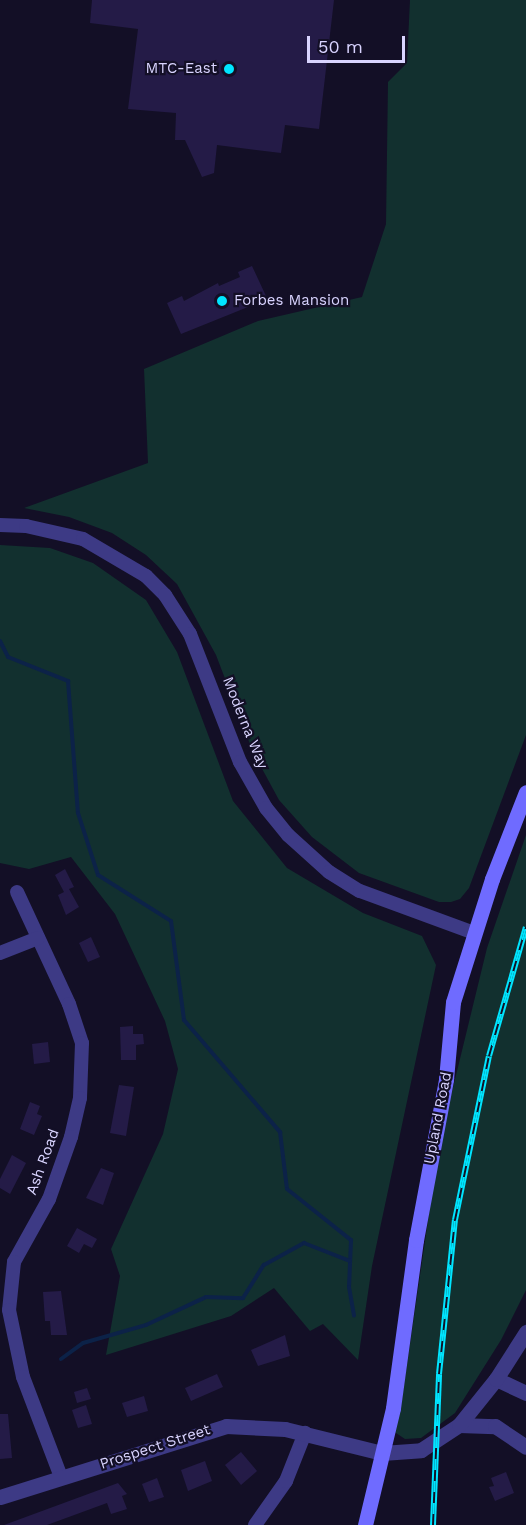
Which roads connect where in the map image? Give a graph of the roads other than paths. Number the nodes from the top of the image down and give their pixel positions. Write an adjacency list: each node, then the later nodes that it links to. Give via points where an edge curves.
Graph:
1 (0, 525): 4 (street, Moderna Way, via 26,526 83,539 146,576 180,617 204,665 240,762 266,808 288,835 329,872 360,891)
2 (526, 792): 4 (main road, Upland Road)
3 (17, 892): 5 (street, Ash Road)
4 (474, 933): 14 (main road, Upland Road, via 453,1002 446,1079)
5 (38, 938): 6 (street); 7 (street, Ash Road, via 78,1026 83,1066 80,1098 61,1171 14,1262)
6 (0, 953)
7 (5, 1320): 15 (street, Ash Road)
8 (526, 1332): 9 (street)
9 (496, 1379): 10 (street); 11 (street)
10 (526, 1393)
11 (459, 1425): 13 (street, via 495,1426); 14 (street, via 428,1448)
12 (305, 1433): 14 (street, Prospect Street); 15 (street, Prospect Street, via 256,1425 213,1428); 17 (street, via 286,1481)
13 (526, 1447)
14 (382, 1453): 18 (main road, Upland Road)
15 (61, 1477): 16 (street, Prospect Street)
16 (0, 1497)
17 (255, 1525)
18 (365, 1525)

